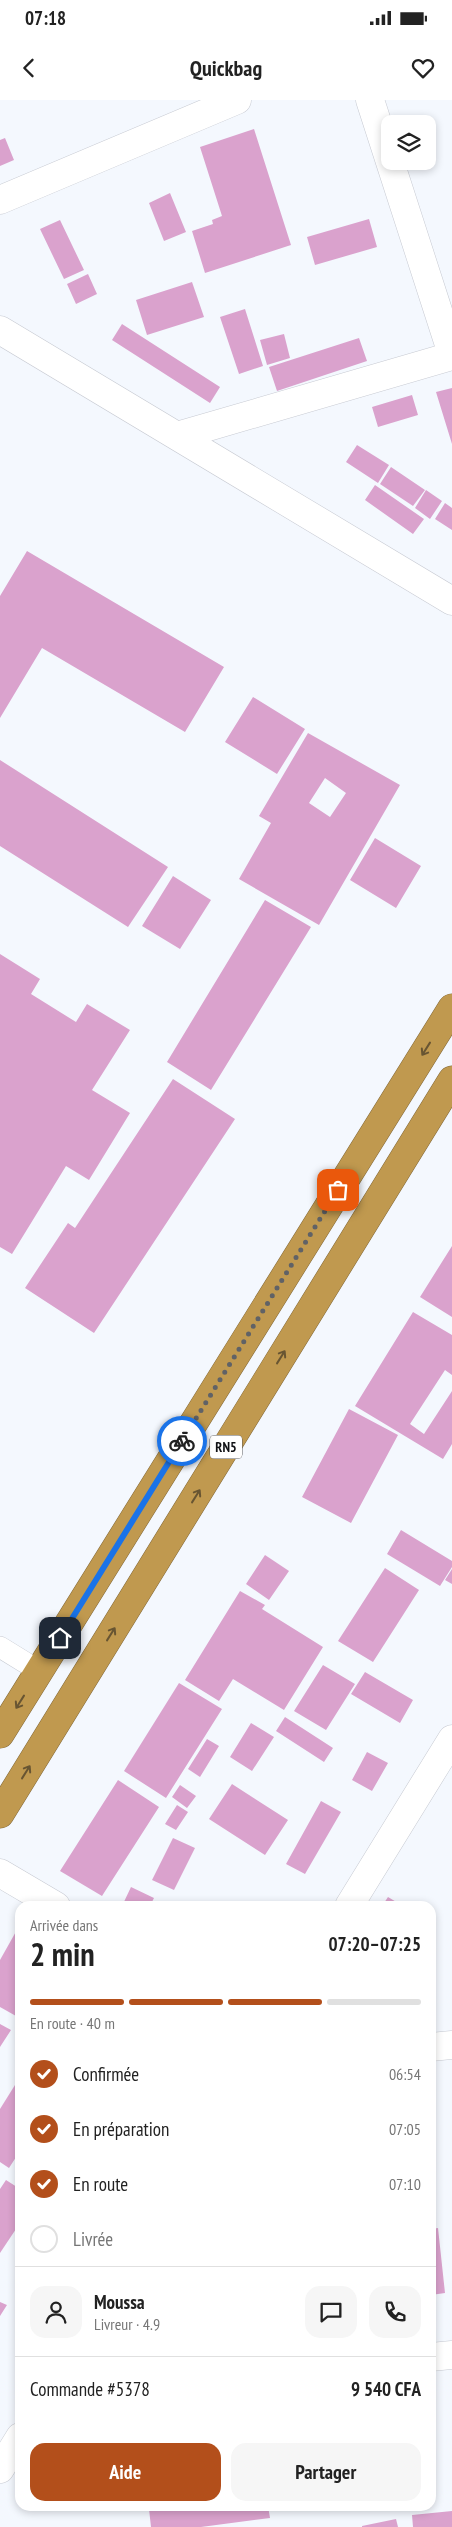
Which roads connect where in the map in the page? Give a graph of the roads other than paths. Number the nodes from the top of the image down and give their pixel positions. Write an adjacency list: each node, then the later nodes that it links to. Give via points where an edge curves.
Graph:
1 (238, 100): 3 (street)
2 (370, 100): 5 (street)
3 (0, 200)
4 (0, 330): 6 (street)
5 (452, 355): 6 (street)
6 (177, 436): 7 (street)
7 (452, 601)
8 (452, 1008): 11 (highway, RN5, one-way to 11)
9 (452, 1080): 14 (highway, RN5, one-way to 9)
10 (0, 1647): 11 (lane)
11 (39, 1671): 12 (highway, RN5, one-way to 12)
12 (0, 1734)
13 (451, 1743): 17 (street)
14 (0, 1814)
15 (0, 1873): 16 (street)
16 (48, 1901)
17 (352, 1901)
18 (452, 2045): 19 (street)
19 (436, 2047)
20 (452, 2354): 21 (street)
21 (436, 2356)
22 (15, 2445): 23 (street)
23 (0, 2468)

